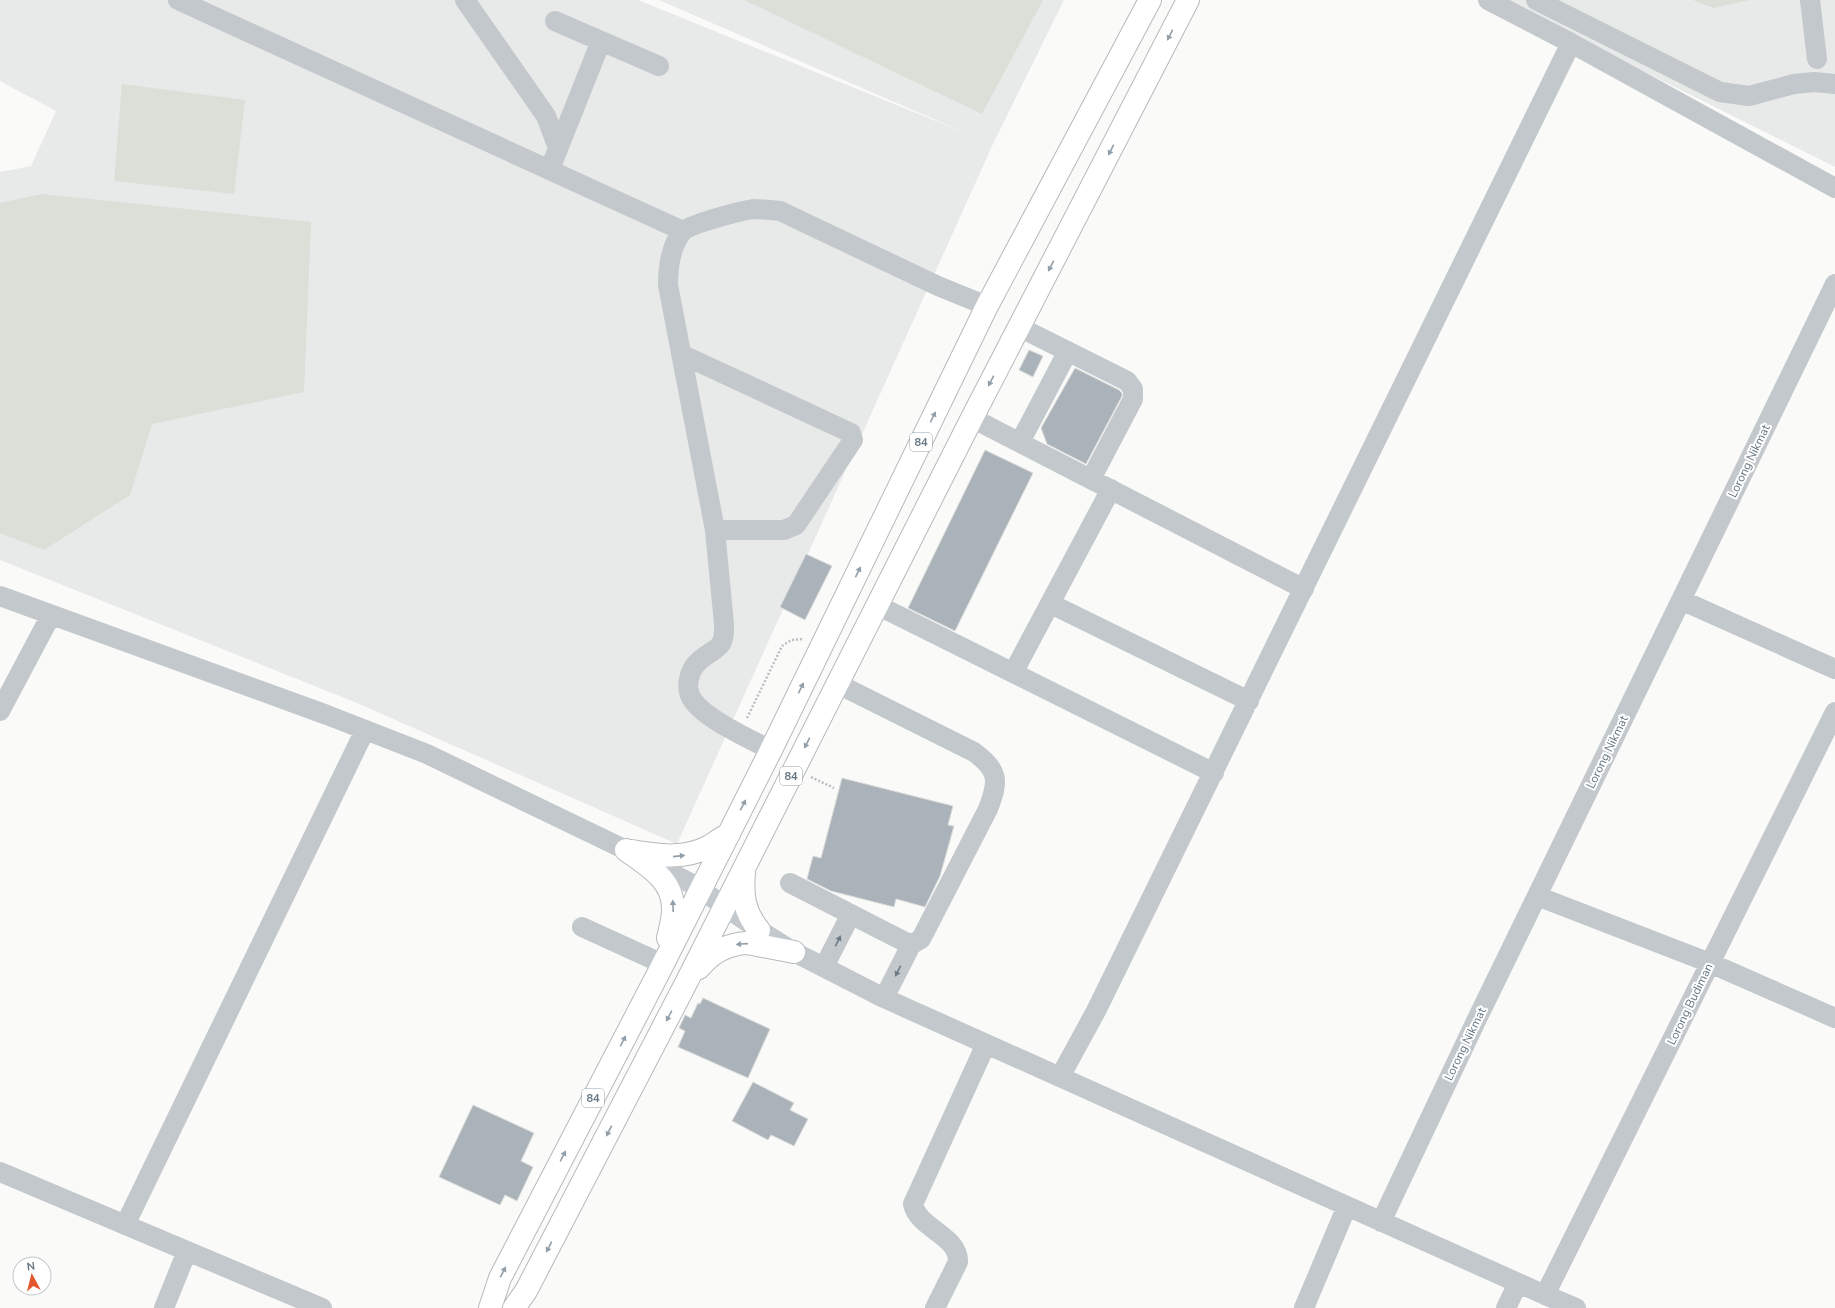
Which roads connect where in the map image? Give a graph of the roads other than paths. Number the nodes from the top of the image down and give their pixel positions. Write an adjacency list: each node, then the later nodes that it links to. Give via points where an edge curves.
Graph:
1 (178, 0): 15 (street)
2 (465, 0): 14 (street, via 546,116)
3 (1150, 0): 19 (main road, 84)
4 (1188, 0): 20 (main road, 84, one-way to 20)
5 (1488, 0): 10 (street)
6 (1536, 0): 13 (street, via 1720,92 1749,96 1794,84)
7 (1810, 0): 11 (street)
8 (555, 21): 9 (street)
9 (601, 42): 12 (street); 14 (street)
10 (1572, 43): 16 (street); 28 (street)
11 (1816, 59)
12 (659, 66)
13 (1835, 84)
14 (558, 148): 15 (street)
15 (550, 169): 17 (street)
16 (1835, 188)
17 (683, 231): 19 (street, via 706,221 751,210 780,211 938,286); 22 (street, via 675,245 668,271 668,285)
18 (1835, 284): 30 (street, Lorong Nikmat)
19 (987, 306): 41 (main road, 84, one-way to 19)
20 (1019, 327): 21 (street); 23 (main road, 84, one-way to 23)
21 (1068, 351): 24 (street); 25 (street, via 1127,382 1133,389 1133,399)
22 (681, 354): 27 (street); 27 (street, via 850,433 853,437 796,525 784,530)
23 (972, 418): 24 (street); 32 (main road, 84)
24 (1020, 442): 25 (street)
25 (1091, 479): 26 (street)
26 (1111, 489): 28 (street); 31 (street)
27 (715, 530): 41 (street, via 724,636 721,645 692,669 689,695 694,703 739,734)
28 (1304, 589): 37 (street)
29 (0, 596): 33 (street)
30 (1681, 600): 34 (street); 48 (street, Lorong Nikmat)
31 (1051, 604): 35 (street); 37 (street)
32 (877, 605): 35 (street); 36 (main road, 84)
33 (51, 615): 38 (street); 40 (street)
34 (1835, 669)
35 (1013, 673): 42 (street)
36 (838, 684): 45 (main road, 84, one-way to 45); 53 (street, via 974,752 987,761 994,776 995,791 988,809 921,939)
37 (1249, 701): 42 (street)
38 (0, 711)
39 (1835, 712): 56 (street, Lorong Budiman)
40 (365, 730): 44 (street, via 427,754); 66 (street)
41 (771, 750): 43 (main road, 84, one-way to 41)
42 (1214, 773): 62 (street, via 1096,1011)
43 (729, 834): 44 (main road, one-way to 43, via 666,856 688,855 709,847); 47 (main road, 84)
44 (626, 850): 47 (street); 55 (main road, one-way to 44, via 673,911 672,897 662,878)
45 (745, 868): 49 (main road, 84); 52 (main road, via 744,903 750,919)
46 (790, 883): 50 (street)
47 (700, 890): 49 (street); 55 (main road, 84)
48 (1536, 896): 56 (street); 65 (street, Lorong Nikmat)
49 (725, 906): 52 (street); 58 (main road, 84)
50 (851, 914): 53 (street); 57 (street, one-way to 50)
51 (582, 927): 55 (street)
52 (759, 930): 54 (street)
53 (911, 945): 59 (street, one-way to 59)
54 (794, 952): 57 (street); 58 (main road, one-way to 58, via 747,943 725,947 706,959)
55 (664, 961): 72 (main road, 84, one-way to 55, via 500,1278)
56 (1710, 963): 60 (street); 69 (street, Lorong Budiman)
57 (824, 967): 59 (street)
58 (685, 985): 73 (main road, 84, one-way to 73, via 526,1291)
59 (884, 998): 61 (street)
60 (1835, 1018)
61 (986, 1044): 62 (street); 74 (street, via 913,1204 918,1216 953,1247 958,1255 958,1262)
62 (1060, 1077): 64 (street)
63 (0, 1172): 66 (street)
64 (1347, 1206): 65 (street); 75 (street)
65 (1381, 1222): 68 (street)
66 (125, 1225): 67 (street)
67 (187, 1251): 70 (street); 71 (street)
68 (1518, 1283): 69 (street); 76 (street)
69 (1545, 1295): 77 (street)
70 (164, 1308)
71 (322, 1308)
72 (490, 1308)
73 (514, 1308)
74 (935, 1308)
75 (1304, 1308)
76 (1506, 1308)
77 (1576, 1308)

